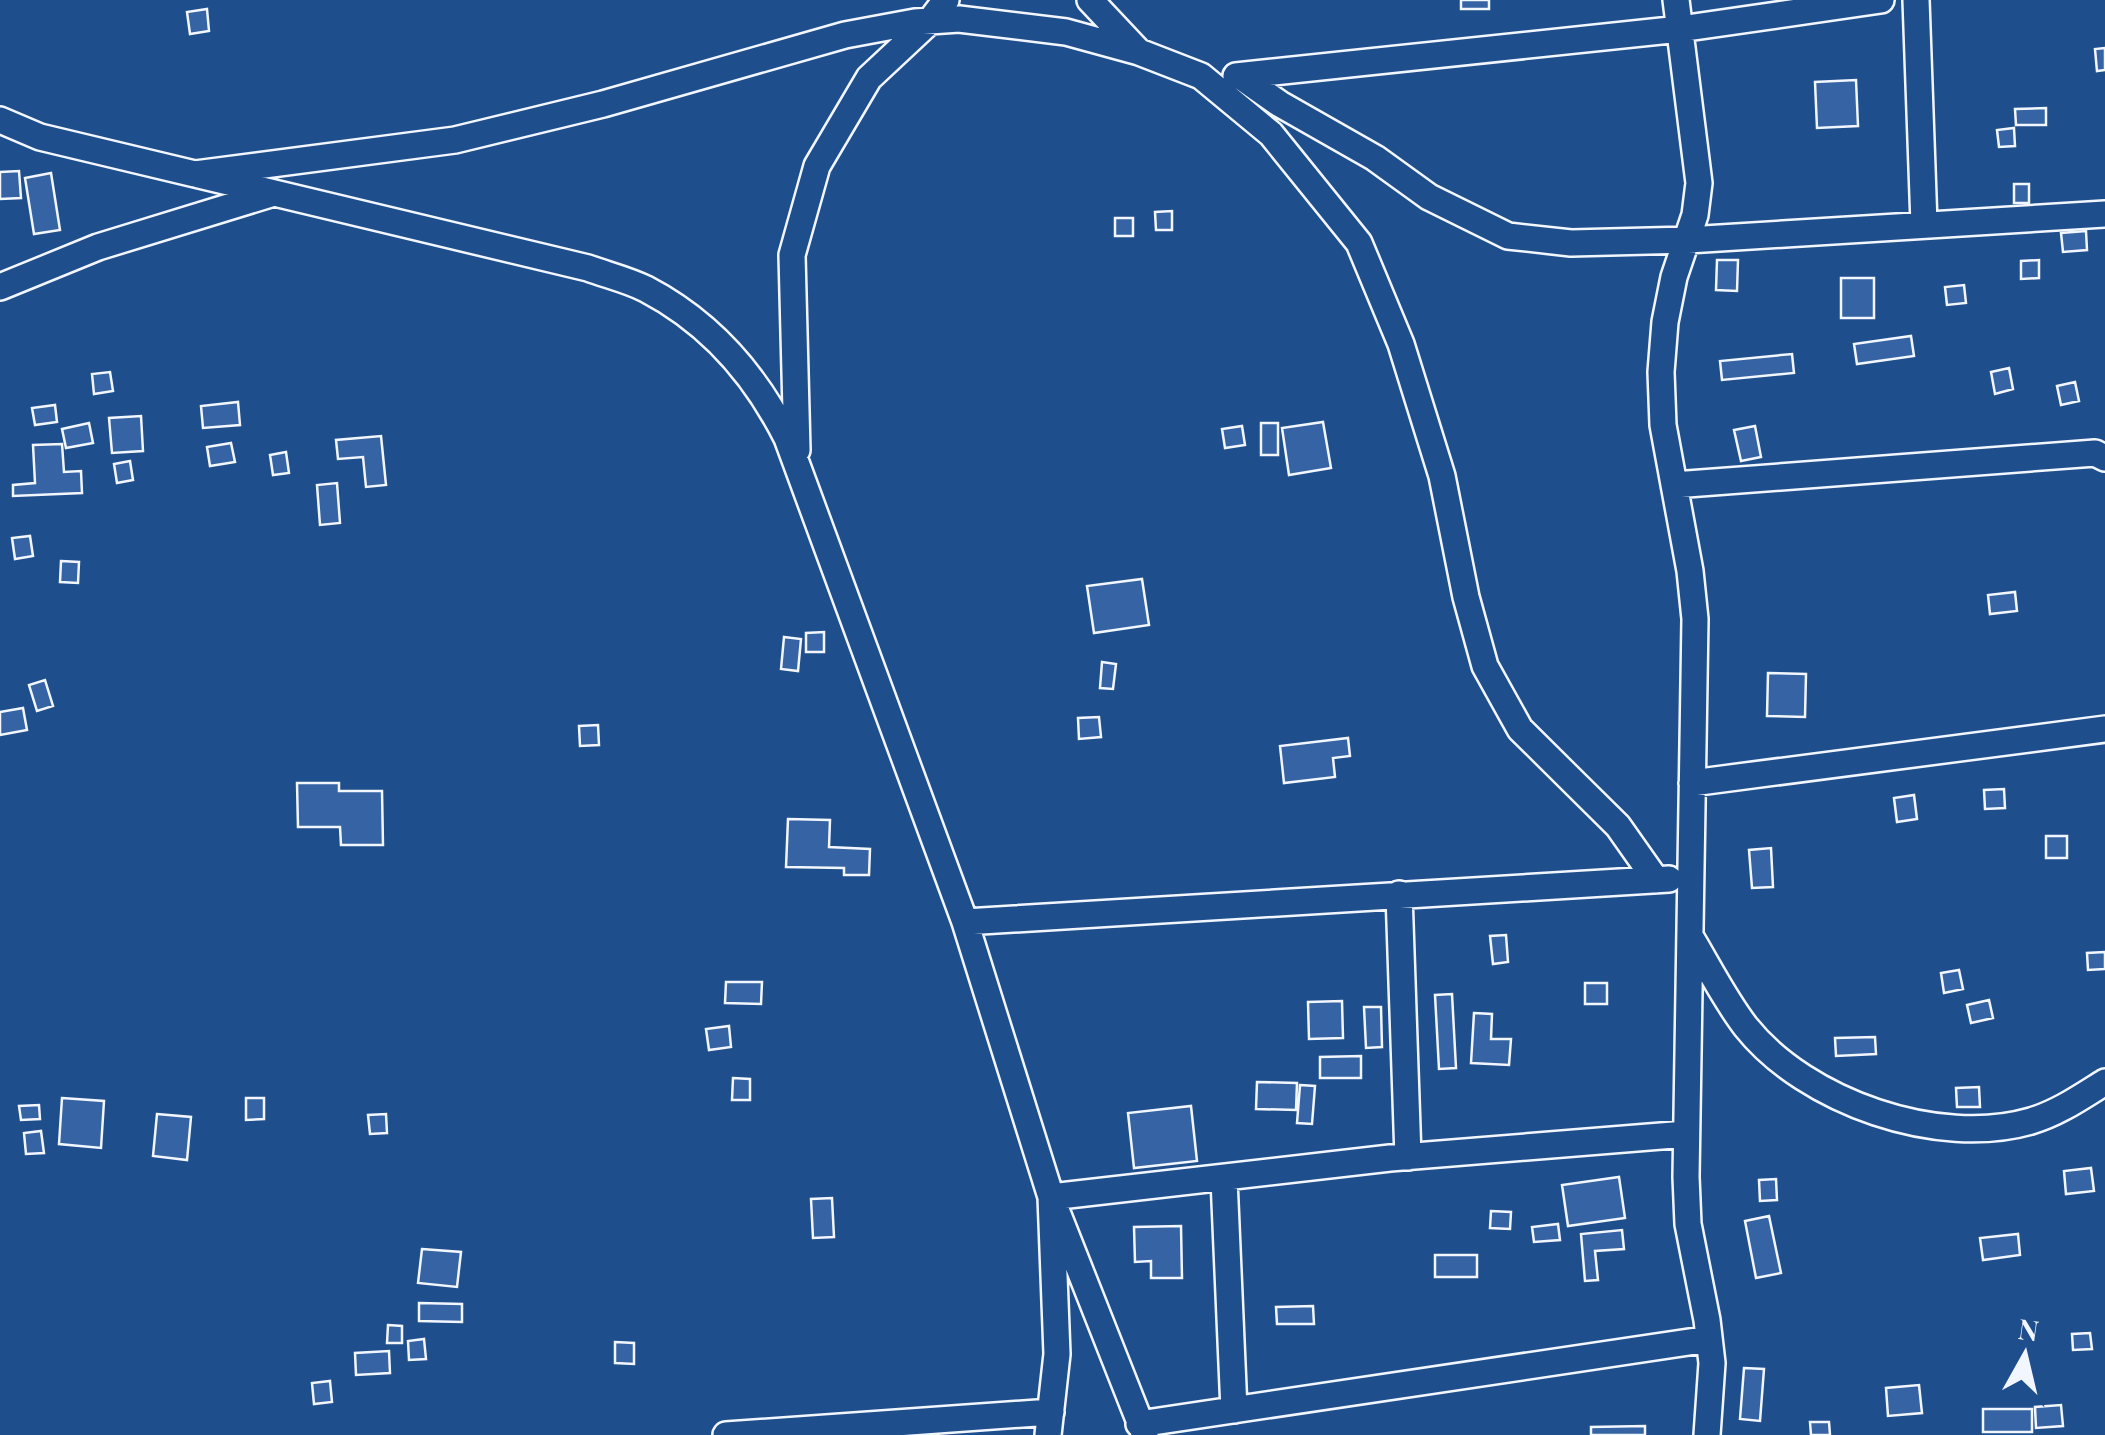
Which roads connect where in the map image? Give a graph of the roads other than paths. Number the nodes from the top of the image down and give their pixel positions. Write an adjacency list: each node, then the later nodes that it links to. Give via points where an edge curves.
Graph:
1 (946, 0): 6 (street)
2 (1090, 0): 8 (street)
3 (1676, 0): 7 (street)
4 (1882, 0): 7 (street)
5 (1916, 0): 15 (street)
6 (930, 21): 8 (street, via 999,22); 12 (street, via 845,35 455,140); 19 (street, via 869,78 817,166 792,255)
7 (1680, 29): 10 (street); 16 (street, via 1699,183)
8 (1139, 52): 9 (street)
9 (1201, 76): 10 (street); 24 (street, via 1272,134 1359,244 1401,344 1442,476 1485,666 1520,729 1618,826)
10 (1240, 76): 16 (street, via 1430,198 1508,236 1571,243)
11 (0, 120): 12 (street, via 40,137)
12 (195, 174): 13 (street)
13 (274, 193): 17 (street, via 98,247); 19 (street, via 588,268 644,288 733,353 766,396)
14 (2105, 214): 15 (street)
15 (1924, 224): 16 (street)
16 (1688, 240): 20 (street, via 1674,277 1661,372)
17 (0, 287)
18 (2105, 458): 20 (street, via 2094,453)
19 (798, 467): 26 (street)
20 (1674, 486): 22 (street, via 1695,619)
21 (2105, 728): 22 (street)
22 (1692, 783): 23 (street)
23 (1690, 878): 24 (street); 27 (street)
24 (1656, 880): 25 (street)
25 (1399, 894): 26 (street); 30 (street)
26 (966, 922): 32 (street)
27 (1690, 936): 28 (street, via 1746,1026 1776,1058 1827,1094 1881,1114 2003,1127 2058,1111); 29 (street)
28 (2105, 1082)
29 (1686, 1134): 30 (street); 33 (street, via 1688,1224)
30 (1408, 1157): 31 (street)
31 (1224, 1179): 32 (street); 34 (street)
32 (1052, 1197): 35 (street, via 1057,1354); 36 (street)
33 (1709, 1339): 34 (street); 38 (street)
34 (1234, 1410): 36 (street)
35 (1050, 1423): 37 (street)
36 (1142, 1430)
37 (726, 1435)
38 (1707, 1435)

